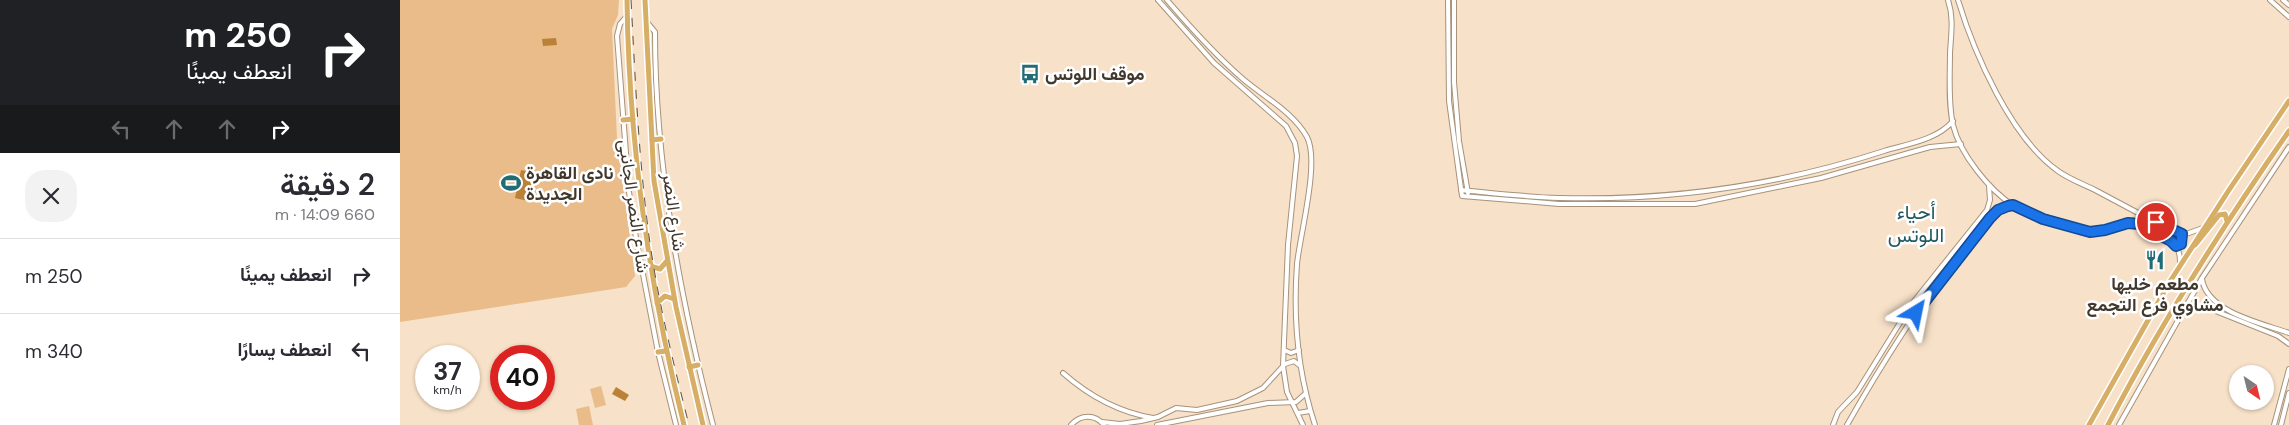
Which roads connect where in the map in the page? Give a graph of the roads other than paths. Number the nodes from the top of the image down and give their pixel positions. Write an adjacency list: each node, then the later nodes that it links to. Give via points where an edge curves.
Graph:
1 (627, 0): 12 (main road, شارع النصر)
2 (645, 0): 14 (main road, شارع النصر)
3 (1158, 0): 17 (street, via 1208,57)
4 (1167, 0): 16 (street, via 1216,54)
5 (1448, 0): 27 (street, via 1449,101)
6 (1454, 0): 28 (street, via 1454,82 1459,141)
7 (1948, 0): 20 (street, via 1952,23 1950,82)
8 (1958, 0): 35 (street, via 1972,43 2014,124 2034,150 2059,172)
9 (2270, 0): 13 (street)
10 (2283, 0): 11 (street)
11 (2289, 5)
12 (627, 16): 18 (main road, شارع النصر); 19 (street, شارع النصر الجانبى, via 620,24 617,36)
13 (2289, 18)
14 (646, 21): 22 (street, شارع النصر الجانبى, via 655,32); 23 (main road, شارع النصر)
15 (2289, 101): 34 (main road)
16 (1272, 103): 17 (street); 50 (street, via 1296,122 1308,139 1311,151 1297,264)
17 (1267, 110): 49 (street, via 1289,129 1297,151 1288,245)
18 (632, 119): 19 (main road); 40 (main road, شارع النصر)
19 (623, 120): 52 (street, شارع النصر الجانبى, via 636,238)
20 (1953, 122): 24 (street); 30 (street, via 1936,135 1872,155 1754,183 1632,198)
21 (2289, 131): 33 (main road)
22 (661, 139): 23 (main road); 53 (street, شارع النصر الجانبى, via 676,255)
23 (652, 140): 38 (main road, شارع النصر, via 654,181)
24 (1961, 144): 26 (street); 31 (street, via 1930,147 1821,178 1695,204)
25 (2289, 147): 41 (street)
26 (1988, 184): 32 (street); 61 (street, via 1991,194 1987,210 1911,305)
27 (1460, 190): 28 (street); 29 (street, via 1462,196)
28 (1468, 190): 29 (street); 30 (street)
29 (1469, 197): 31 (street)
30 (1560, 198): 31 (street)
31 (1559, 204)
32 (2013, 205): 36 (street, via 2037,217 2083,231 2139,224); 63 (street, via 1993,214 1958,256)
33 (2227, 221): 37 (main road, via 2226,215 2219,215); 79 (main road)
34 (2205, 226): 35 (street); 37 (main road)
35 (2182, 234): 36 (street, via 2182,241)
36 (2176, 246): 39 (street)
37 (2193, 246): 39 (main road)
38 (667, 262): 40 (main road, via 660,269); 42 (main road, شارع النصر)
39 (2180, 265): 78 (main road)
40 (650, 266): 43 (main road, شارع النصر)
41 (2202, 278): 44 (street, via 2208,295); 45 (street)
42 (674, 300): 43 (main road, via 664,296); 55 (main road, شارع النصر)
43 (657, 304): 51 (main road, شارع النصر)
44 (2217, 304): 46 (street); 47 (street)
45 (2183, 310): 46 (street, via 2202,307); 80 (street)
46 (2214, 310): 48 (street, via 2278,336)
47 (2289, 333)
48 (2289, 344)
49 (1284, 350): 50 (street, via 1292,353); 54 (street)
50 (1299, 350): 56 (street)
51 (666, 351): 52 (main road); 69 (main road, شارع النصر)
52 (658, 352): 68 (street, شارع النصر الجانبى)
53 (698, 364): 55 (main road); 71 (street, شارع النصر الجانبى)
54 (1283, 366): 56 (street, via 1294,361); 62 (street); 66 (street, via 1262,388 1246,398 1197,410 1176,408)
55 (688, 367): 70 (main road, شارع النصر)
56 (1300, 367): 59 (street)
57 (2289, 369): 81 (street)
58 (1063, 373): 66 (street, via 1110,405)
59 (1306, 392): 62 (street); 64 (street)
60 (2289, 393): 82 (street)
61 (1851, 398): 63 (street); 76 (street, via 1841,408)
62 (1292, 402): 65 (street); 73 (street, via 1268,403)
63 (1856, 408): 77 (street)
64 (1310, 410): 65 (street); 75 (street)
65 (1298, 414): 74 (street)
66 (1155, 418): 67 (street, via 1120,424)
67 (1103, 423): 72 (street, via 1095,417 1086,416)
68 (676, 425)
69 (684, 425)
70 (703, 425)
71 (713, 425)
72 (1071, 425)
73 (1157, 425)
74 (1303, 425)
75 (1315, 425)
76 (1833, 425)
77 (1847, 425)
78 (2089, 425)
79 (2108, 425)
80 (2119, 425)
81 (2274, 425)
82 (2281, 425)

